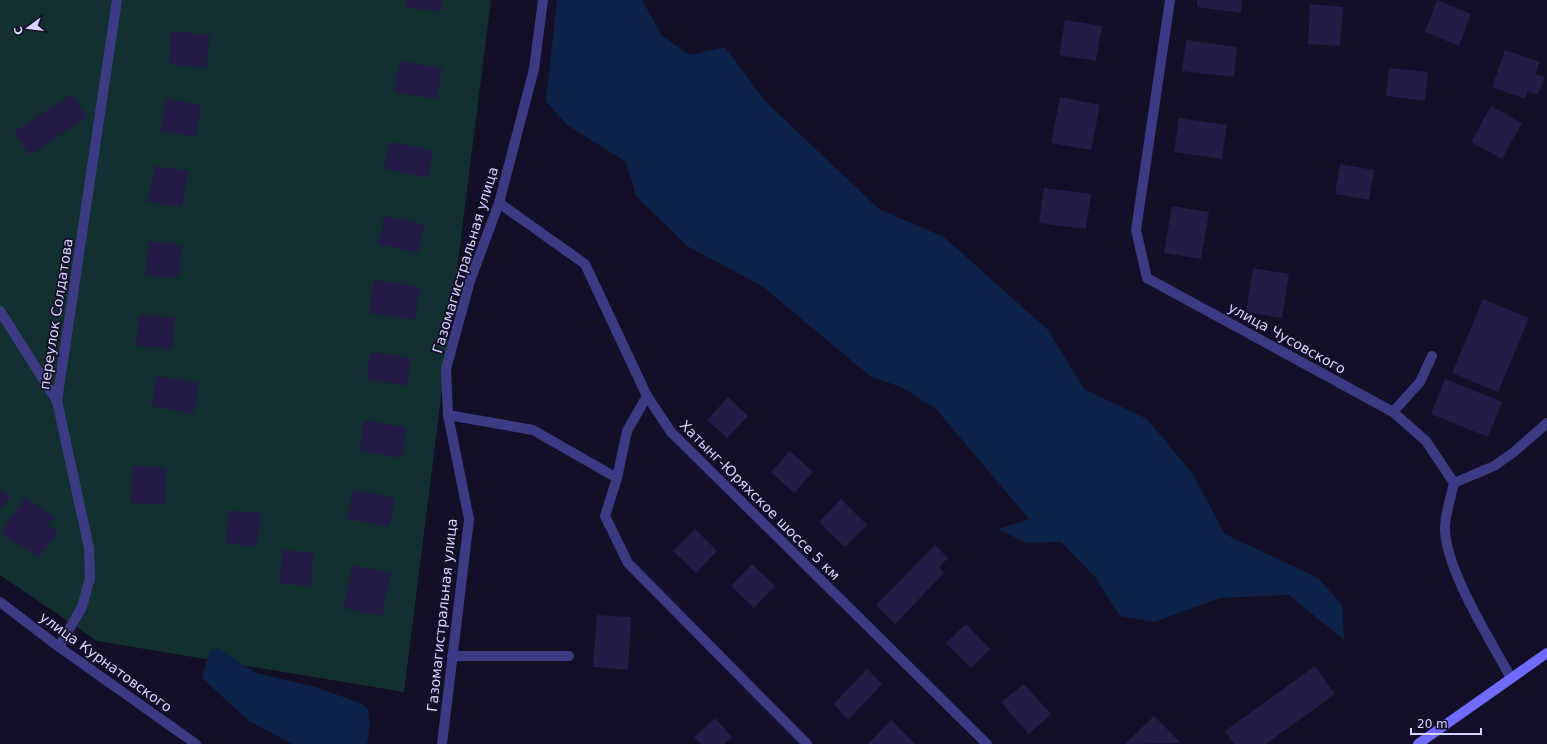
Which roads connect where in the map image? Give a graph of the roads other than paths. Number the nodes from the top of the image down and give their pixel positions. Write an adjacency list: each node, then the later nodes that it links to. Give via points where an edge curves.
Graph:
1 (117, 0): 8 (street, переулок Солдатова)
2 (543, 0): 4 (street, Газомагистральная улица, via 534,69)
3 (1170, 0): 9 (street, улица Чусовского, via 1136,230 1147,278)
4 (499, 203): 7 (street, Хатынг-Юряхское шоссе 5 км, via 585,264); 10 (street, Газомагистральная улица, via 470,281 446,369)
5 (0, 311): 8 (street)
6 (1432, 356): 9 (street, via 1420,382)
7 (647, 396): 12 (street, via 627,431); 23 (street, Хатынг-Юряхское шоссе 5 км, via 671,432)
8 (57, 401): 15 (street, переулок Солдатова, via 89,548 90,578 82,607)
9 (1393, 412): 13 (street, улица Чусовского, via 1426,441)
10 (448, 415): 12 (street, via 533,430); 17 (street, Газомагистральная улица, via 469,519)
11 (1547, 423): 13 (street, via 1494,466)
12 (617, 478): 22 (street, via 605,516 628,563)
13 (1454, 483): 19 (street, via 1445,527 1448,551 1464,589)
14 (0, 602): 15 (street, улица Курнатовского)
15 (59, 647): 20 (street, улица Курнатовского)
16 (1547, 653): 19 (main road)
17 (452, 656): 18 (street); 21 (street, Газомагистральная улица)
18 (569, 656)
19 (1511, 678): 24 (main road)
20 (196, 744)
21 (442, 744)
22 (807, 744)
23 (987, 744)
24 (1418, 744)

